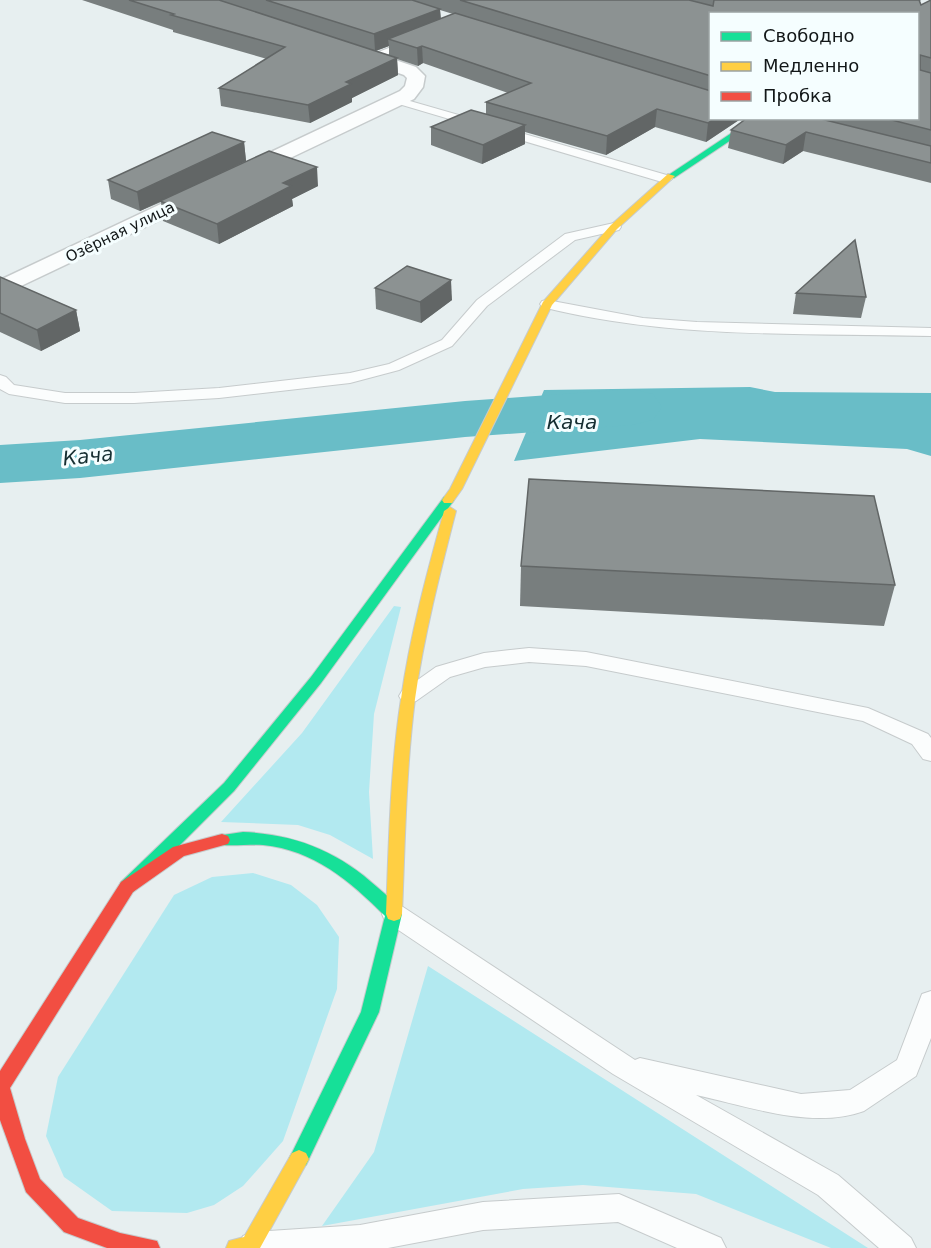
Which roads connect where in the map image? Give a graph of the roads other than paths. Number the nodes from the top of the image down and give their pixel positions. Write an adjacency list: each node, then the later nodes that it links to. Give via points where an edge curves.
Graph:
1 (426, 37): 3 (lane)
2 (338, 46): 3 (street)
3 (371, 57): 4 (street, Озёрная улица, via 416,76 417,82 407,95)
4 (396, 100): 6 (lane); 8 (street, Озёрная улица)
5 (757, 120): 6 (street)
6 (666, 179): 7 (street)
7 (614, 226): 9 (street); 11 (lane, via 570,237 482,303 447,343 394,367 350,378 134,398 64,398 9,388)
8 (0, 289)
9 (547, 304): 10 (lane, via 675,325); 12 (street)
10 (931, 332)
11 (0, 380)
12 (456, 489): 13 (street); 15 (street, via 316,680 236,778)
13 (409, 696): 14 (lane, via 443,672 484,660 529,655 586,660 868,715 920,739); 16 (street, via 401,760)
14 (931, 753)
15 (128, 887): 16 (street, via 179,851 234,837 285,841 329,857 359,879); 19 (street)
16 (394, 914): 18 (lane); 21 (street, via 370,1012 303,1152)
17 (931, 1002): 18 (lane, via 907,1068 854,1102 801,1106)
18 (622, 1066): 24 (lane, via 828,1185)
19 (0, 1087): 22 (street, via 33,1185 71,1225 120,1243)
20 (356, 1244): 21 (lane); 23 (lane, via 483,1216 619,1208)
21 (245, 1247)
22 (150, 1248)
23 (711, 1248)
24 (901, 1248)

